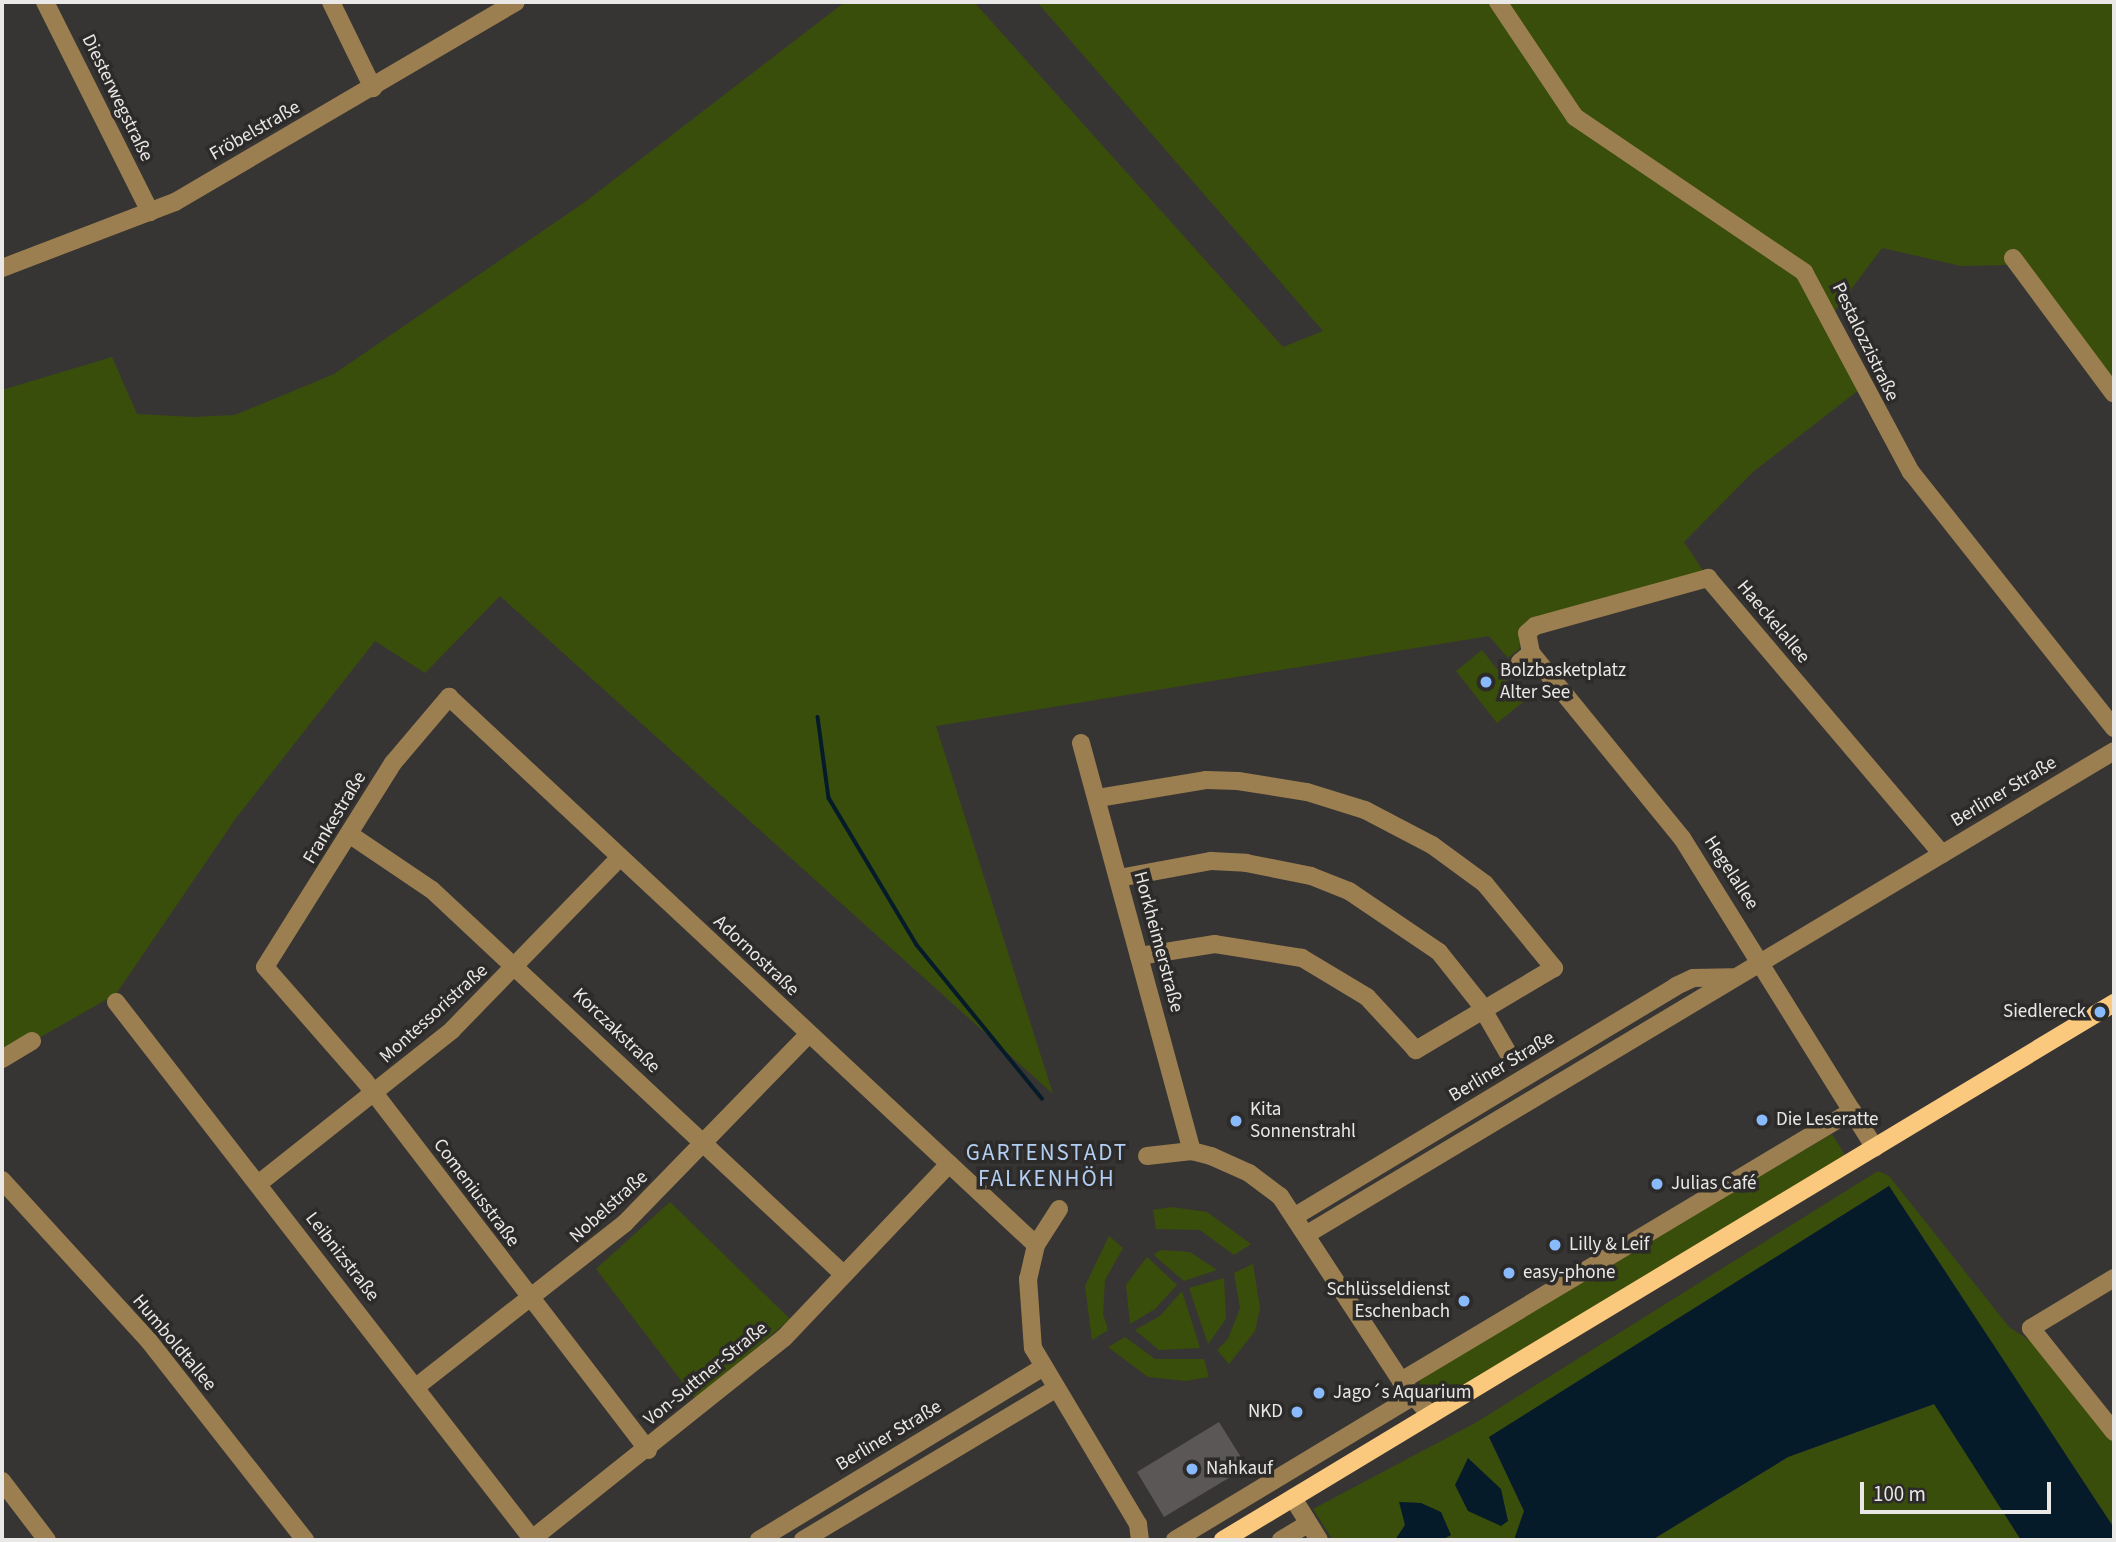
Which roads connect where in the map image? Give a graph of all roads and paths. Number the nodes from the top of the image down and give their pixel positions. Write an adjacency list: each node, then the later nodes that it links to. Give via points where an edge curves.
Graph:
1 (45, 2): 6 (street, Diesterwegstraße)
2 (331, 2): 5 (street)
3 (516, 2): 5 (street, Fröbelstraße)
4 (1498, 2): 12 (street, Pestalozzistraße, via 1575,117 1804,272 1819,291 1881,424 1911,472)
5 (373, 88): 6 (street, Fröbelstraße)
6 (150, 212): 8 (street, Fröbelstraße)
7 (2012, 258): 9 (street)
8 (2, 268)
9 (2114, 394)
10 (1526, 658): 17 (street, Haeckelallee, via 1527,633 1535,626 1708,578); 21 (street, Hegelallee, via 1682,838)
11 (449, 697): 16 (street, Frankestraße, via 393,763); 18 (street, Adornostraße)
12 (2114, 728)
13 (1081, 743): 15 (street, Horkheimerstraße)
14 (2114, 751): 17 (street, Berliner Straße)
15 (1098, 798): 19 (street, Horkheimerstraße); 27 (street, via 1206,780 1238,781 1319,795 1401,827 1485,884 1554,968)
16 (349, 834): 22 (street, Frankestraße); 23 (street, Korczakstraße, via 411,873)
17 (1942, 854): 21 (street, Berliner Straße)
18 (620, 857): 23 (street, Montessoristraße); 28 (street, Adornostraße)
19 (1119, 878): 20 (street, Horkheimerstraße); 27 (street, via 1211,862 1311,876 1370,902 1412,929 1460,975)
20 (1139, 956): 27 (street, via 1215,944 1302,958 1367,997 1416,1050); 36 (street, Horkheimerstraße)
21 (1762, 961): 24 (street, Berliner Straße); 33 (street, Hegelallee)
22 (265, 967): 32 (street, Comeniusstraße)
23 (518, 968): 32 (street, Montessoristraße); 34 (street, Korczakstraße)
24 (1735, 976): 42 (street, Berliner Straße, via 1693,978 1676,986); 43 (street, Berliner Straße)
25 (116, 1002): 40 (street, Leibnizstraße)
26 (2114, 1003): 35 (main road)
27 (1483, 1011): 30 (street)
28 (809, 1034): 34 (street, Nobelstraße); 38 (street, Adornostraße)
29 (32, 1041): 31 (street)
30 (1508, 1054)
31 (2, 1059)
32 (375, 1094): 40 (street, Montessoristraße); 47 (street, Comeniusstraße)
33 (1852, 1111): 35 (street, Hegelallee); 49 (street)
34 (705, 1144): 45 (street, Korczakstraße); 47 (street, Nobelstraße, via 625,1223)
35 (1875, 1148): 53 (main road)
36 (1192, 1151): 37 (street); 42 (street, via 1249,1173)
37 (1147, 1156)
38 (949, 1164): 44 (street, Adornostraße); 45 (street, Von-Suttner-Straße)
39 (2, 1180): 61 (street, Humboldtallee, via 149,1341)
40 (258, 1184): 50 (street, Leibnizstraße)
41 (1059, 1209): 44 (street)
42 (1297, 1215): 43 (street)
43 (1309, 1233): 49 (street)
44 (1036, 1245): 48 (street, via 1027,1301 1033,1348)
45 (843, 1274): 55 (street, Von-Suttner-Straße, via 737,1380)
46 (2114, 1278): 54 (street, via 2032,1328)
47 (531, 1300): 50 (street, Nobelstraße); 55 (street, Comeniusstraße)
48 (1042, 1368): 51 (street); 62 (street, Berliner Straße)
49 (1401, 1381): 52 (street)
50 (416, 1387): 59 (street, Leibnizstraße)
51 (1055, 1389): 63 (street); 64 (street, via 1138,1524)
52 (1415, 1395): 53 (street); 65 (street)
53 (1430, 1415): 57 (main road)
54 (2114, 1432)
55 (648, 1450): 59 (street, Von-Suttner-Straße)
56 (2, 1481): 60 (street)
57 (1293, 1498): 58 (street); 66 (main road)
58 (1308, 1524): 67 (street); 68 (street)
59 (533, 1539)
60 (47, 1540)
61 (305, 1540)
62 (759, 1540)
63 (803, 1540)
64 (1140, 1540)
65 (1175, 1540)
66 (1223, 1540)
67 (1281, 1540)
68 (1319, 1540)

